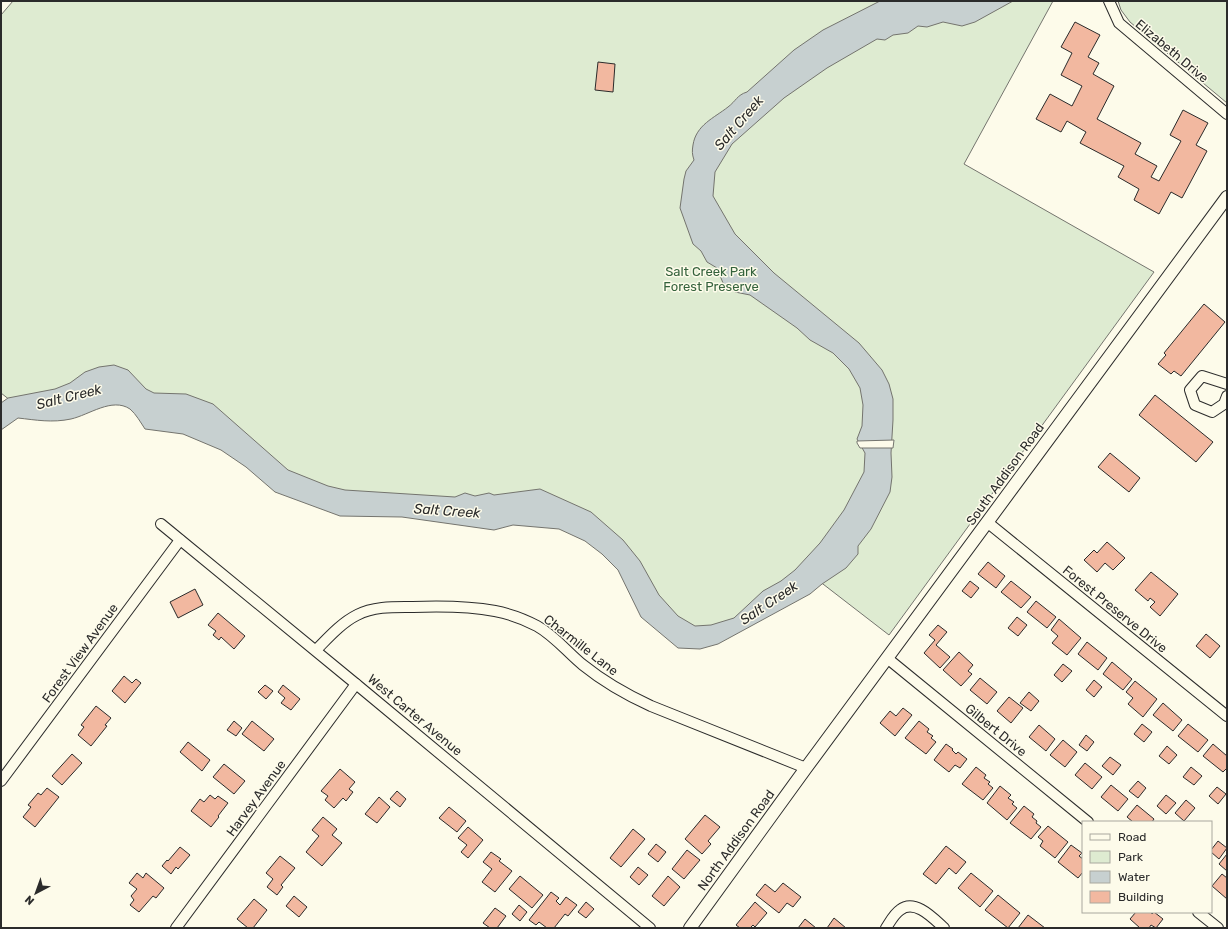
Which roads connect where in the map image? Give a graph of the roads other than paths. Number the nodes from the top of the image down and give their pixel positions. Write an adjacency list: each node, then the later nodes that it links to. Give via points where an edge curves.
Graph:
1 (1109, 1): 2 (street, Elizabeth Drive, via 1118,23)
2 (1227, 114)
3 (1227, 197): 6 (street, South Addison Road)
4 (1227, 384): 5 (street, via 1202,376 1190,390 1195,405 1212,412 1224,404)
5 (1227, 396)
6 (987, 522): 10 (street, South Addison Road); 12 (street, Forest Preserve Drive)
7 (161, 524): 8 (street, West Carter Avenue)
8 (180, 540): 9 (street, West Carter Avenue); 14 (street, Forest View Avenue)
9 (316, 650): 11 (street, West Carter Avenue); 13 (street, Charmille Lane, via 346,621 369,610 432,606 495,611 538,627 584,666 618,690 651,706)
10 (887, 658): 13 (street, South Addison Road); 15 (street, Gilbert Drive)
11 (356, 684): 17 (street, Harvey Avenue); 18 (street, West Carter Avenue)
12 (1227, 716)
13 (806, 768): 19 (street, North Addison Road)
14 (1, 781)
15 (1087, 821)
16 (1199, 913): 22 (street)
17 (176, 928)
18 (650, 928)
19 (690, 928)
20 (886, 928): 21 (street, via 900,910 906,907 922,910)
21 (944, 928)
22 (1218, 928)

